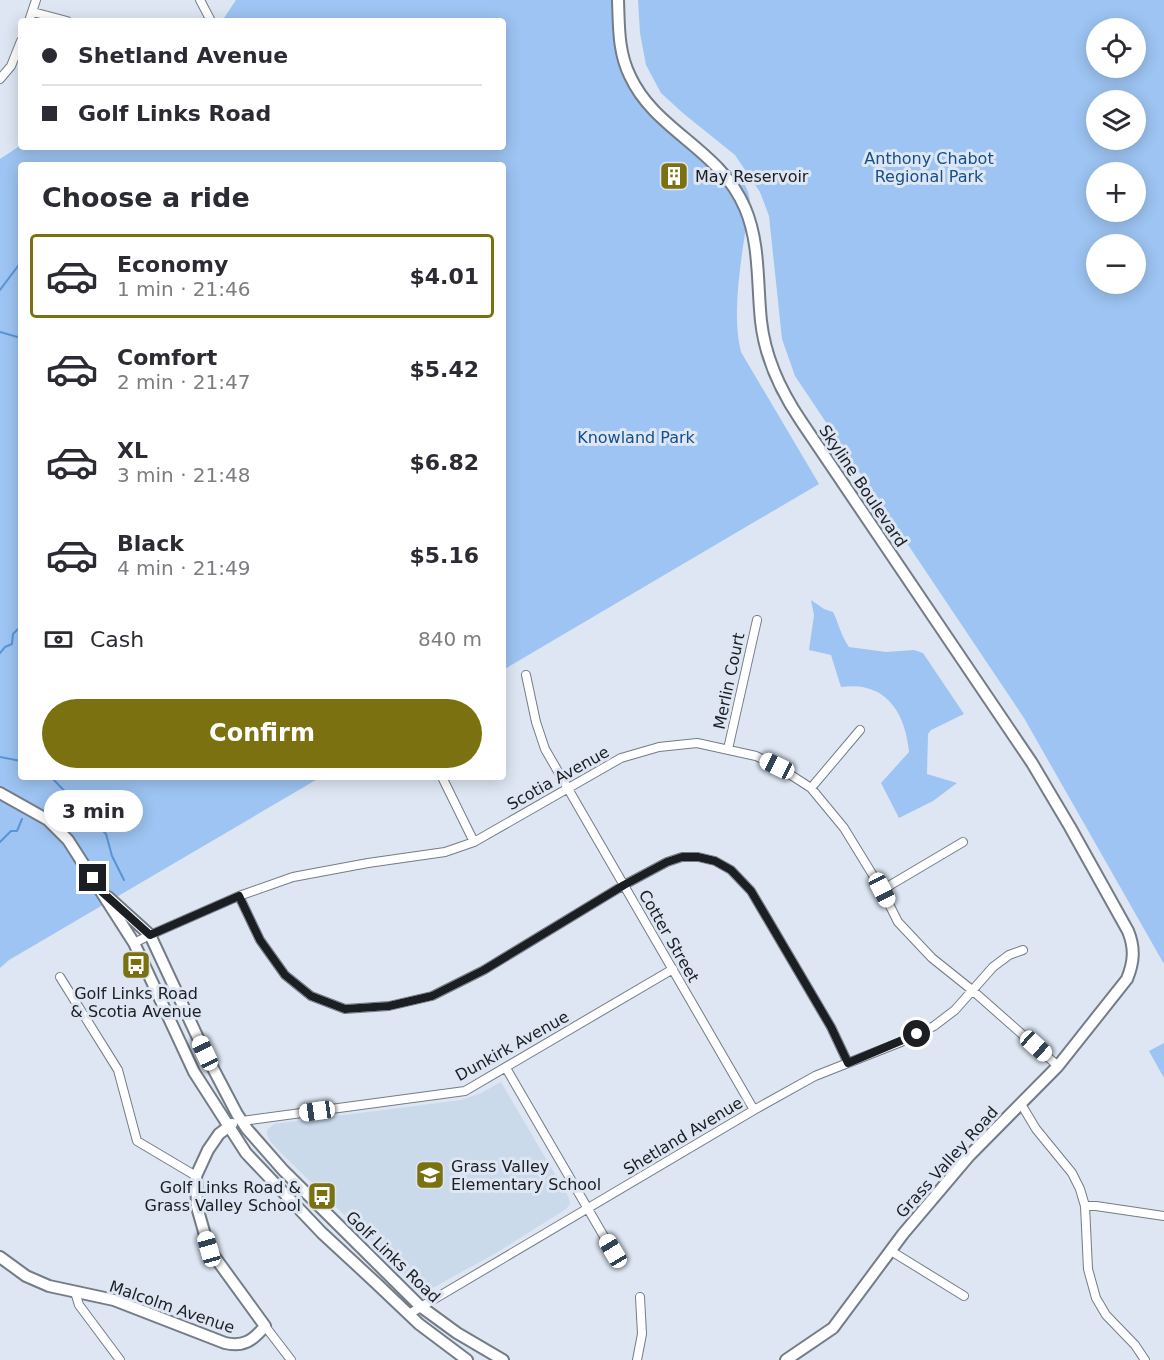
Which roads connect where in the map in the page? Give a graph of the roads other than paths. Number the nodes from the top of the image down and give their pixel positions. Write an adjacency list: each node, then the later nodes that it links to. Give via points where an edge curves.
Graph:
1 (36, 0): 4 (street)
2 (200, 0): 7 (street)
3 (618, 0): 29 (main road, Skyline Boulevard, via 621,46 637,90 656,113 717,165 746,209 755,245 764,341 781,389 1052,795 1132,940 1134,958)
4 (33, 12): 5 (street); 6 (street)
5 (30, 18)
6 (56, 18)
7 (209, 18)
8 (18, 48): 9 (street)
9 (0, 79)
10 (757, 620): 13 (street, Merlin Court)
11 (526, 675): 15 (street, Cotter Street, via 545,749)
12 (860, 730): 16 (street)
13 (728, 748): 15 (street, Scotia Avenue, via 697,742 659,747 621,758); 16 (street, Scotia Avenue, via 777,766)
14 (443, 780): 18 (street)
15 (566, 788): 18 (street, Scotia Avenue); 20 (street, Cotter Street)
16 (811, 788): 21 (street, Scotia Avenue, via 844,828)
17 (0, 793): 22 (main road, Golf Links Road, via 48,820 68,840)
18 (474, 842): 23 (street, Scotia Avenue, via 445,852 293,877)
19 (963, 842): 21 (street)
20 (624, 885): 23 (street, via 484,970 432,996 389,1006 345,1009 311,996 285,975 260,940); 27 (street, Cotter Street); 31 (street, via 682,857 715,861 731,870 751,891)
21 (882, 890): 30 (street, Scotia Avenue, via 898,922 932,958)
22 (101, 891): 24 (main road, Golf Links Road); 25 (main road, Golf Links Road)
23 (239, 896): 24 (street, Scotia Avenue)
24 (150, 935): 25 (street, Scotia Avenue); 36 (main road, Golf Links Road, via 205,1053)
25 (134, 943): 37 (main road, Golf Links Road, via 194,1072)
26 (1023, 950): 30 (street, Shetland Avenue, via 993,967)
27 (673, 969): 33 (street, Dunkirk Avenue); 35 (street, Cotter Street)
28 (60, 977): 38 (street, via 118,1070 137,1141)
29 (1127, 979): 32 (main road, Grass Valley Road)
30 (972, 990): 31 (street, Shetland Avenue, via 934,1026); 32 (street, Scotia Avenue)
31 (848, 1063): 35 (street, Shetland Avenue, via 815,1076)
32 (1058, 1066): 34 (main road, Grass Valley Road)
33 (506, 1068): 36 (street, Dunkirk Avenue, via 465,1090); 40 (street)
34 (1020, 1104): 39 (street, via 1072,1173); 43 (main road, Grass Valley Road, via 969,1155)
35 (754, 1110): 40 (street, Shetland Avenue)
36 (242, 1121): 37 (main road); 48 (main road, Golf Links Road, via 283,1170)
37 (228, 1126): 38 (main road, via 208,1150); 49 (main road, Golf Links Road, via 246,1153 322,1233)
38 (196, 1176): 50 (main road, via 197,1207 209,1249)
39 (1085, 1206): 41 (street); 57 (street, via 1088,1269 1096,1298)
40 (588, 1208): 42 (street); 48 (street, Shetland Avenue)
41 (1164, 1216)
42 (613, 1251)
43 (891, 1251): 46 (street); 56 (main road, Grass Valley Road, via 833,1328)
44 (0, 1257): 45 (main road, Malcolm Avenue, via 26,1276)
45 (75, 1292): 50 (main road, Malcolm Avenue, via 114,1300 236,1346 248,1343); 51 (street, via 80,1305)
46 (964, 1296)
47 (640, 1297): 55 (street, via 642,1334)
48 (420, 1306): 49 (street, Shetland Avenue); 54 (main road, Golf Links Road)
49 (409, 1314): 53 (main road, Golf Links Road)
50 (264, 1326): 52 (street)
51 (120, 1360)
52 (291, 1360)
53 (467, 1360)
54 (503, 1360)
55 (637, 1360)
56 (786, 1360)
57 (1145, 1360)

